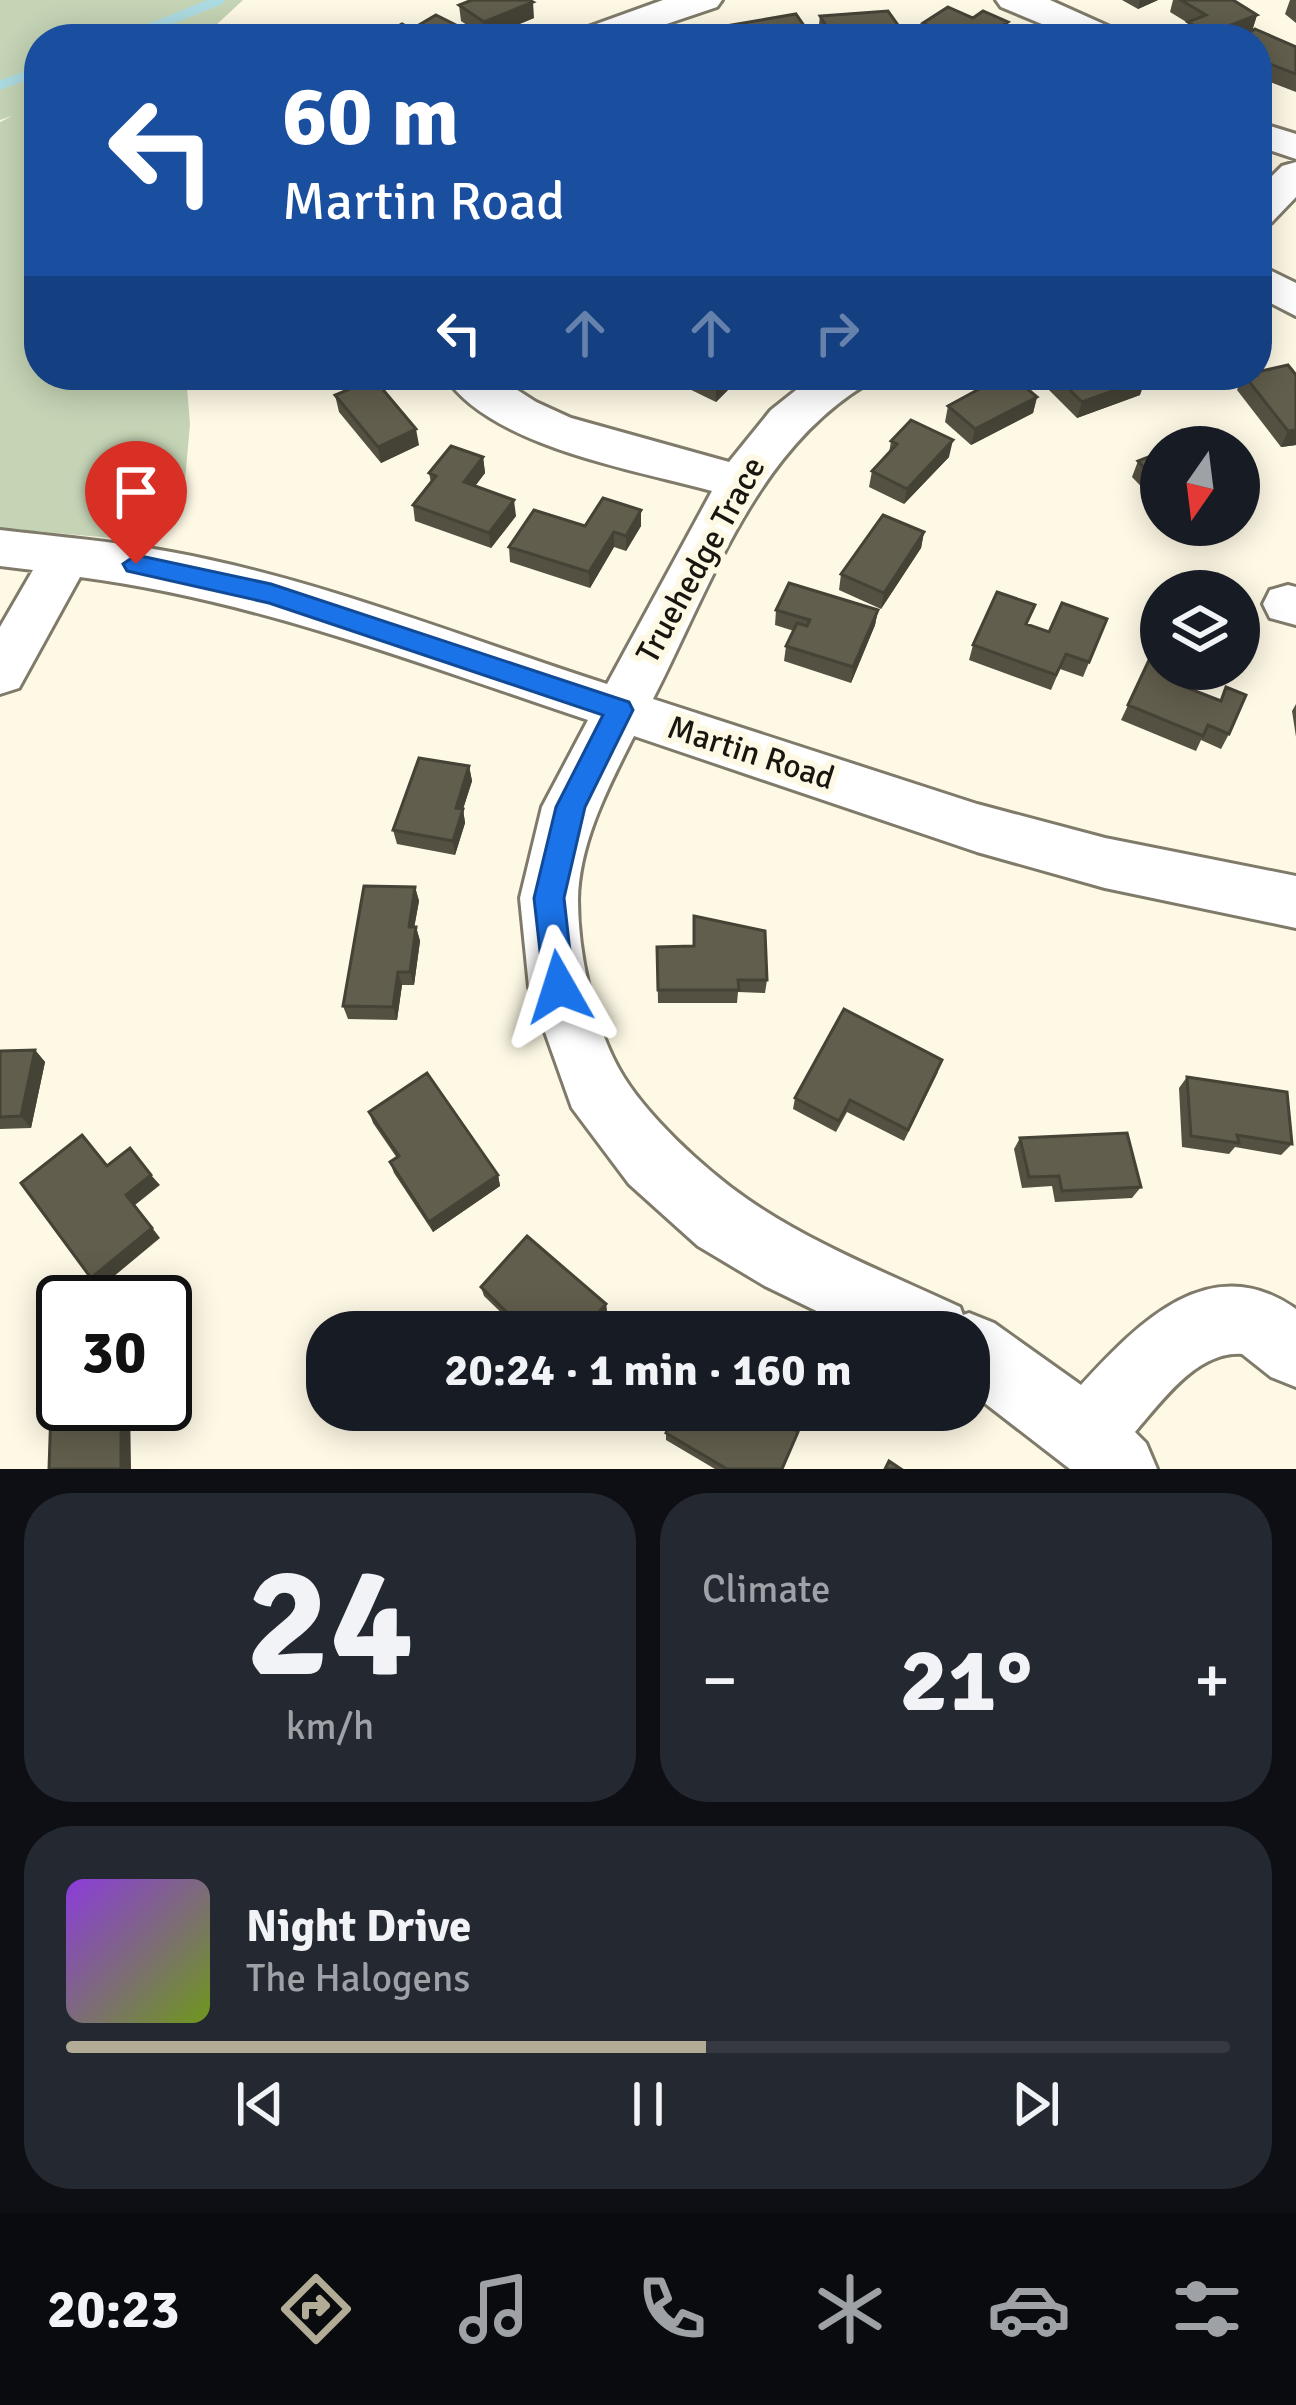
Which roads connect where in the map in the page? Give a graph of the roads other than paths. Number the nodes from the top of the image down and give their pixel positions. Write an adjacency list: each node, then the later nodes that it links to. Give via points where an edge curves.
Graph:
1 (705, 0): 3 (street)
2 (1013, 0): 4 (street)
3 (629, 24)
4 (1075, 24)
5 (1296, 174): 6 (street)
6 (1272, 199)
7 (479, 390): 9 (street, via 520,416)
8 (822, 390): 9 (street, Truehedge Trace, via 773,432)
9 (740, 482): 13 (street, Truehedge Trace)
10 (2, 551): 11 (street, Martin Road)
11 (68, 554): 12 (street); 13 (street, Martin Road, via 271,594)
12 (0, 674)
13 (619, 710): 14 (street, Martin Road, via 977,828); 15 (street, Truehedge Trace, via 571,807 549,898 559,987 594,1087 652,1161 722,1222)
14 (1296, 902)
15 (891, 1311)
16 (1296, 1352): 18 (street, via 1250,1320 1208,1319 1184,1333)
17 (990, 1364): 18 (street)
18 (1103, 1451)

